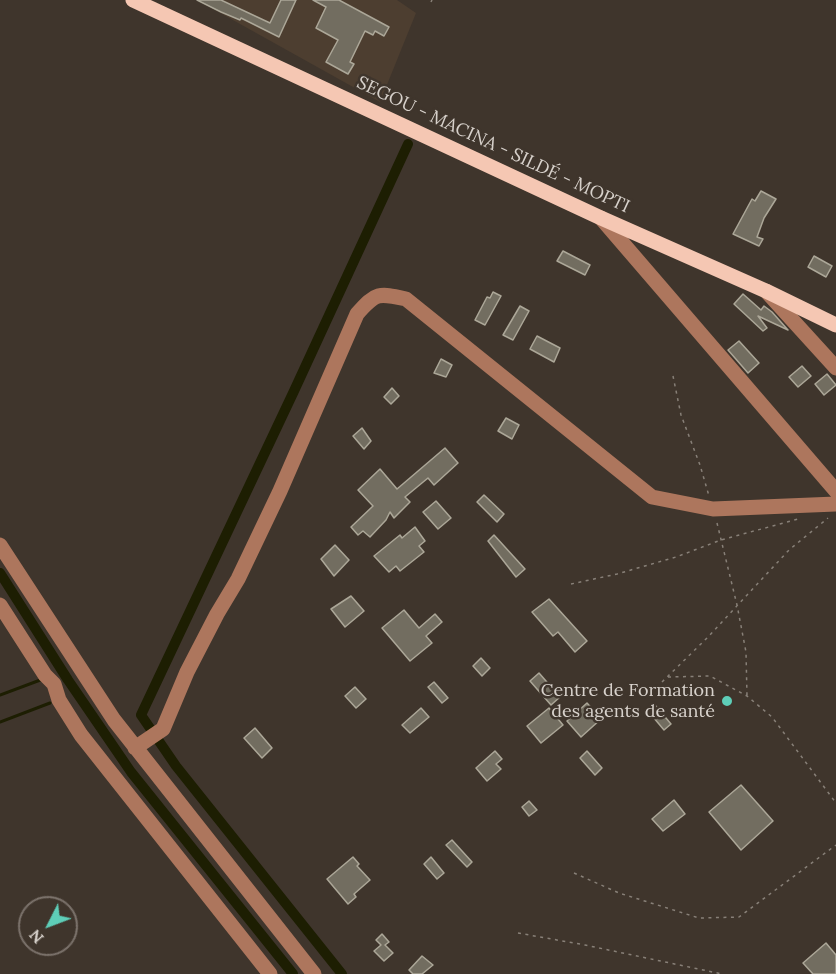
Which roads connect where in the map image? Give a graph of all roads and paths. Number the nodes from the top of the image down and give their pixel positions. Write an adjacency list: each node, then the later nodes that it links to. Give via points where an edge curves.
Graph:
1 (133, 0): 2 (main road, SEGOU - MACINA - SILDÉ - MOPTI)
2 (601, 218): 3 (main road, SEGOU - MACINA - SILDÉ - MOPTI); 7 (street)
3 (766, 291): 4 (main road, SEGOU - MACINA - SILDÉ - MOPTI); 5 (street)
4 (836, 325)
5 (836, 368)
6 (673, 376): 8 (path, via 681,415)
7 (836, 491)
8 (713, 509): 9 (street); 11 (path); 19 (street, via 652,497 406,299 386,294 371,298 357,314 248,560 187,672 163,729)
9 (833, 510): 15 (path, via 789,549)
10 (802, 518): 11 (path)
11 (721, 540): 13 (path, via 676,557); 15 (path)
12 (0, 545): 19 (street, via 114,720)
13 (571, 584)
14 (0, 605): 24 (street, via 54,684 59,700 81,735)
15 (737, 605): 16 (path); 18 (path, via 746,652)
16 (668, 677): 17 (path); 18 (path, via 710,676)
17 (662, 682)
18 (747, 696): 20 (path, via 772,717)
19 (140, 745): 25 (street)
20 (836, 803)
21 (836, 845): 22 (path, via 740,917 699,918 619,893)
22 (574, 873)
23 (518, 933): 26 (path)
24 (270, 974)
25 (314, 974)
26 (722, 974)

